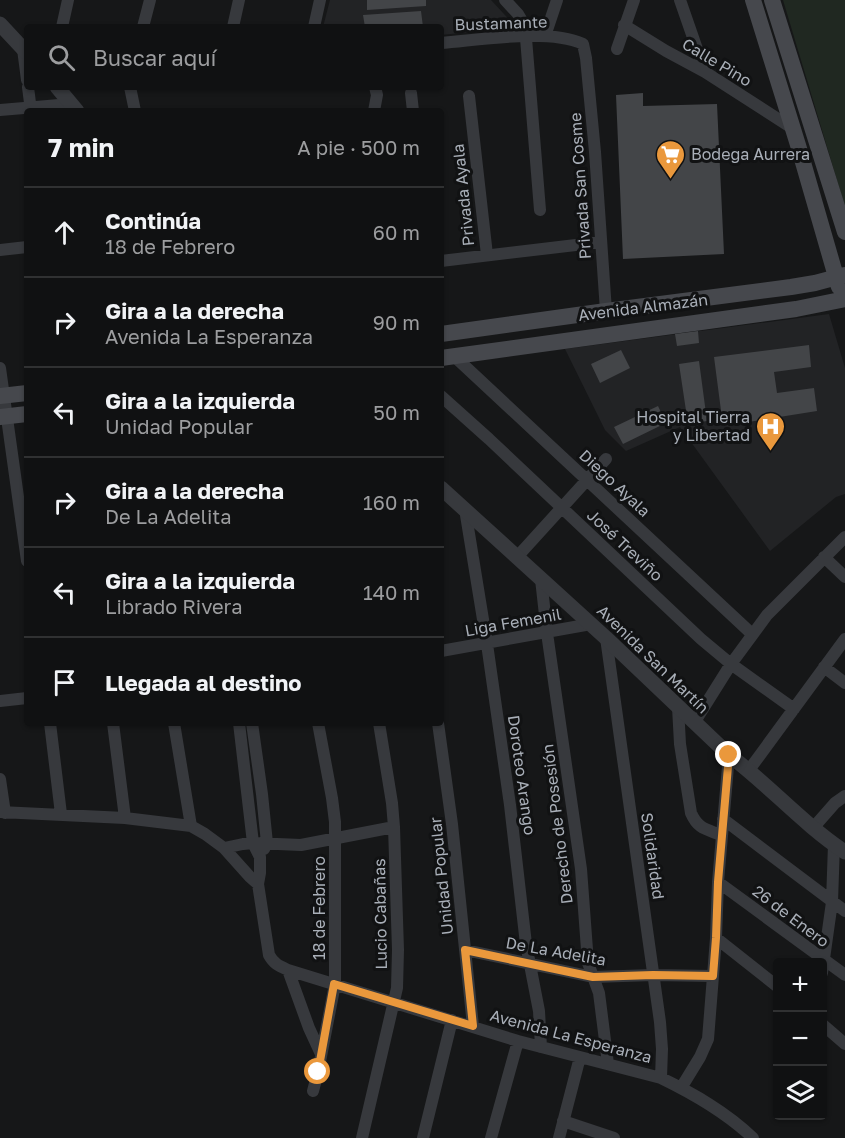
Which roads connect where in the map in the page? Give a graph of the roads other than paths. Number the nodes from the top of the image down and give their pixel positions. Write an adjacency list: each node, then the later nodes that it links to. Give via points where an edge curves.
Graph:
1 (68, 0): 12 (street)
2 (150, 0): 13 (street)
3 (239, 0): 14 (street)
4 (320, 0): 15 (street)
5 (505, 0): 17 (street, via 523,21)
6 (557, 0): 18 (street)
7 (634, 0): 16 (street)
8 (680, 0): 23 (street)
9 (753, 0): 38 (main road)
10 (772, 0): 40 (main road)
11 (0, 24): 21 (street)
12 (63, 24)
13 (144, 24)
14 (234, 24)
15 (315, 24)
16 (624, 26): 20 (street); 23 (street, Calle Pino)
17 (526, 36): 18 (street, Bustamante); 19 (street, Bustamante); 39 (street)
18 (545, 36): 22 (street, Bustamante, via 582,42)
19 (444, 43)
20 (617, 49)
21 (24, 50)
22 (586, 58): 41 (street, Privada San Cosme)
23 (705, 72): 38 (street, Calle Pino)
24 (28, 90): 31 (street)
25 (60, 90): 30 (street)
26 (131, 90): 33 (street)
27 (376, 90): 34 (street)
28 (411, 93): 35 (street)
29 (469, 96): 44 (street, Privada Ayala)
30 (74, 107): 32 (street)
31 (31, 108)
32 (52, 108)
33 (134, 108)
34 (375, 108)
35 (413, 108)
36 (24, 109): 37 (street)
37 (0, 110)
38 (792, 128): 46 (main road)
39 (540, 210)
40 (845, 232)
41 (601, 242): 44 (street); 48 (street, Privada San Cosme)
42 (24, 247): 43 (street)
43 (0, 250)
44 (487, 255): 45 (street)
45 (444, 261)
46 (841, 276): 47 (main road); 48 (main road, Avenida Almazán, via 780,289)
47 (844, 302): 50 (main road, Avenida Almazán)
48 (606, 311): 49 (main road, Avenida Almazán)
49 (444, 334)
50 (448, 357): 58 (street, Diego Ayala)
51 (0, 368): 53 (street)
52 (24, 393): 53 (main road)
53 (2, 396): 56 (street)
54 (444, 399): 60 (street, José Treviño)
55 (24, 414): 56 (main road)
56 (3, 418): 63 (street)
57 (606, 459): 58 (street)
58 (587, 479): 60 (street); 70 (street, Diego Ayala)
59 (444, 491): 61 (street, Avenida San Martín)
60 (562, 507): 64 (street); 75 (street, José Treviño)
61 (465, 509): 64 (street, Avenida San Martín); 73 (street, Doroteo Arango)
62 (845, 537): 65 (street)
63 (24, 543)
64 (517, 557): 67 (street, Avenida San Martín)
65 (824, 557): 66 (street); 70 (street)
66 (845, 578)
67 (541, 579): 68 (street, Avenida San Martín); 69 (street, Derecho de Posesión)
68 (591, 624): 69 (street, Liga Femenil); 71 (street, Avenida San Martín)
69 (547, 633): 73 (street, Liga Femenil); 123 (street, Derecho de Posesión, via 581,869 588,963)
70 (752, 634): 75 (street)
71 (606, 638): 80 (street, Avenida San Martín); 120 (street, Solidaridad)
72 (845, 639): 76 (street)
73 (487, 644): 74 (street, Liga Femenil); 117 (street, Doroteo Arango)
74 (444, 651)
75 (731, 664): 81 (street, José Treviño); 82 (street)
76 (824, 667): 77 (street); 81 (street)
77 (845, 682)
78 (24, 698): 79 (street)
79 (0, 701)
80 (678, 707): 82 (street, Avenida San Martín); 102 (street, via 691,813 703,828)
81 (794, 709): 92 (street)
82 (694, 723): 91 (street, Avenida San Martín)
83 (50, 726): 96 (street)
84 (113, 726): 97 (street)
85 (174, 726): 99 (street)
86 (239, 726): 104 (street)
87 (252, 726): 105 (street)
88 (319, 726): 103 (street, 18 de Febrero)
89 (379, 726): 100 (street, Lucio Cabañas)
90 (438, 726): 114 (street, Unidad Popular)
91 (729, 755): 92 (street, Avenida San Martín); 98 (street)
92 (749, 770): 101 (street, Avenida San Martín)
93 (0, 779): 95 (street)
94 (845, 796): 101 (street)
95 (3, 813): 96 (street)
96 (61, 814): 97 (street)
97 (125, 818): 99 (street)
98 (723, 819): 102 (street); 111 (street)
99 (191, 826): 106 (street)
100 (394, 826): 103 (street); 126 (street, Lucio Cabañas, via 398,959)
101 (813, 828): 107 (street, Avenida San Martín)
102 (722, 835): 109 (street)
103 (335, 838): 105 (street, via 301,845); 124 (street, 18 de Febrero)
104 (253, 843): 105 (street); 106 (street); 108 (street)
105 (267, 843): 108 (street)
106 (224, 848): 110 (street)
107 (839, 848): 111 (street)
108 (260, 857): 110 (street)
109 (718, 882): 113 (street); 115 (street, 26 de Enero)
110 (258, 884): 119 (street, Avenida La Esperanza, via 269,955 277,966)
111 (832, 902): 112 (street); 116 (street)
112 (845, 911)
113 (716, 938): 122 (street); 125 (street)
114 (465, 950): 117 (street, De La Adelita); 128 (street, Unidad Popular)
115 (812, 958)
116 (824, 958)
117 (530, 964): 123 (street, De La Adelita); 132 (street, Doroteo Arango)
118 (827, 968): 121 (street, 26 de Enero)
119 (288, 970): 124 (street, Avenida La Esperanza); 133 (street)
120 (653, 975): 122 (street, De La Adelita); 123 (street, De La Adelita); 136 (street, Solidaridad, via 660,1022)
121 (845, 975)
122 (713, 976): 137 (street, via 708,1039)
123 (593, 977): 135 (street, Derecho de Posesión, via 599,993)
124 (334, 984): 126 (street, Avenida La Esperanza); 133 (street, 18 de Febrero)
125 (773, 984)
126 (395, 1002): 127 (street, Avenida La Esperanza); 141 (street, Lucio Cabañas)
127 (452, 1020): 128 (street, Avenida La Esperanza); 142 (street)
128 (473, 1026): 130 (street, Avenida La Esperanza)
129 (827, 1028): 131 (street)
130 (518, 1041): 132 (street, Avenida La Esperanza); 143 (street)
131 (845, 1044)
132 (541, 1047): 134 (street, Avenida La Esperanza)
133 (321, 1054): 138 (street, 18 de Febrero)
134 (580, 1057): 135 (street, Avenida La Esperanza); 139 (street)
135 (608, 1064): 136 (street, Avenida La Esperanza)
136 (661, 1078): 137 (street, Avenida La Esperanza)
137 (681, 1088): 140 (street, Avenida La Esperanza, via 726,1114)
138 (313, 1091)
139 (563, 1121): 144 (street); 145 (street)
140 (739, 1133): 146 (street, Avenida La Esperanza)
141 (362, 1138)
142 (423, 1138)
143 (491, 1138)
144 (559, 1138)
145 (614, 1138)
146 (753, 1138)

